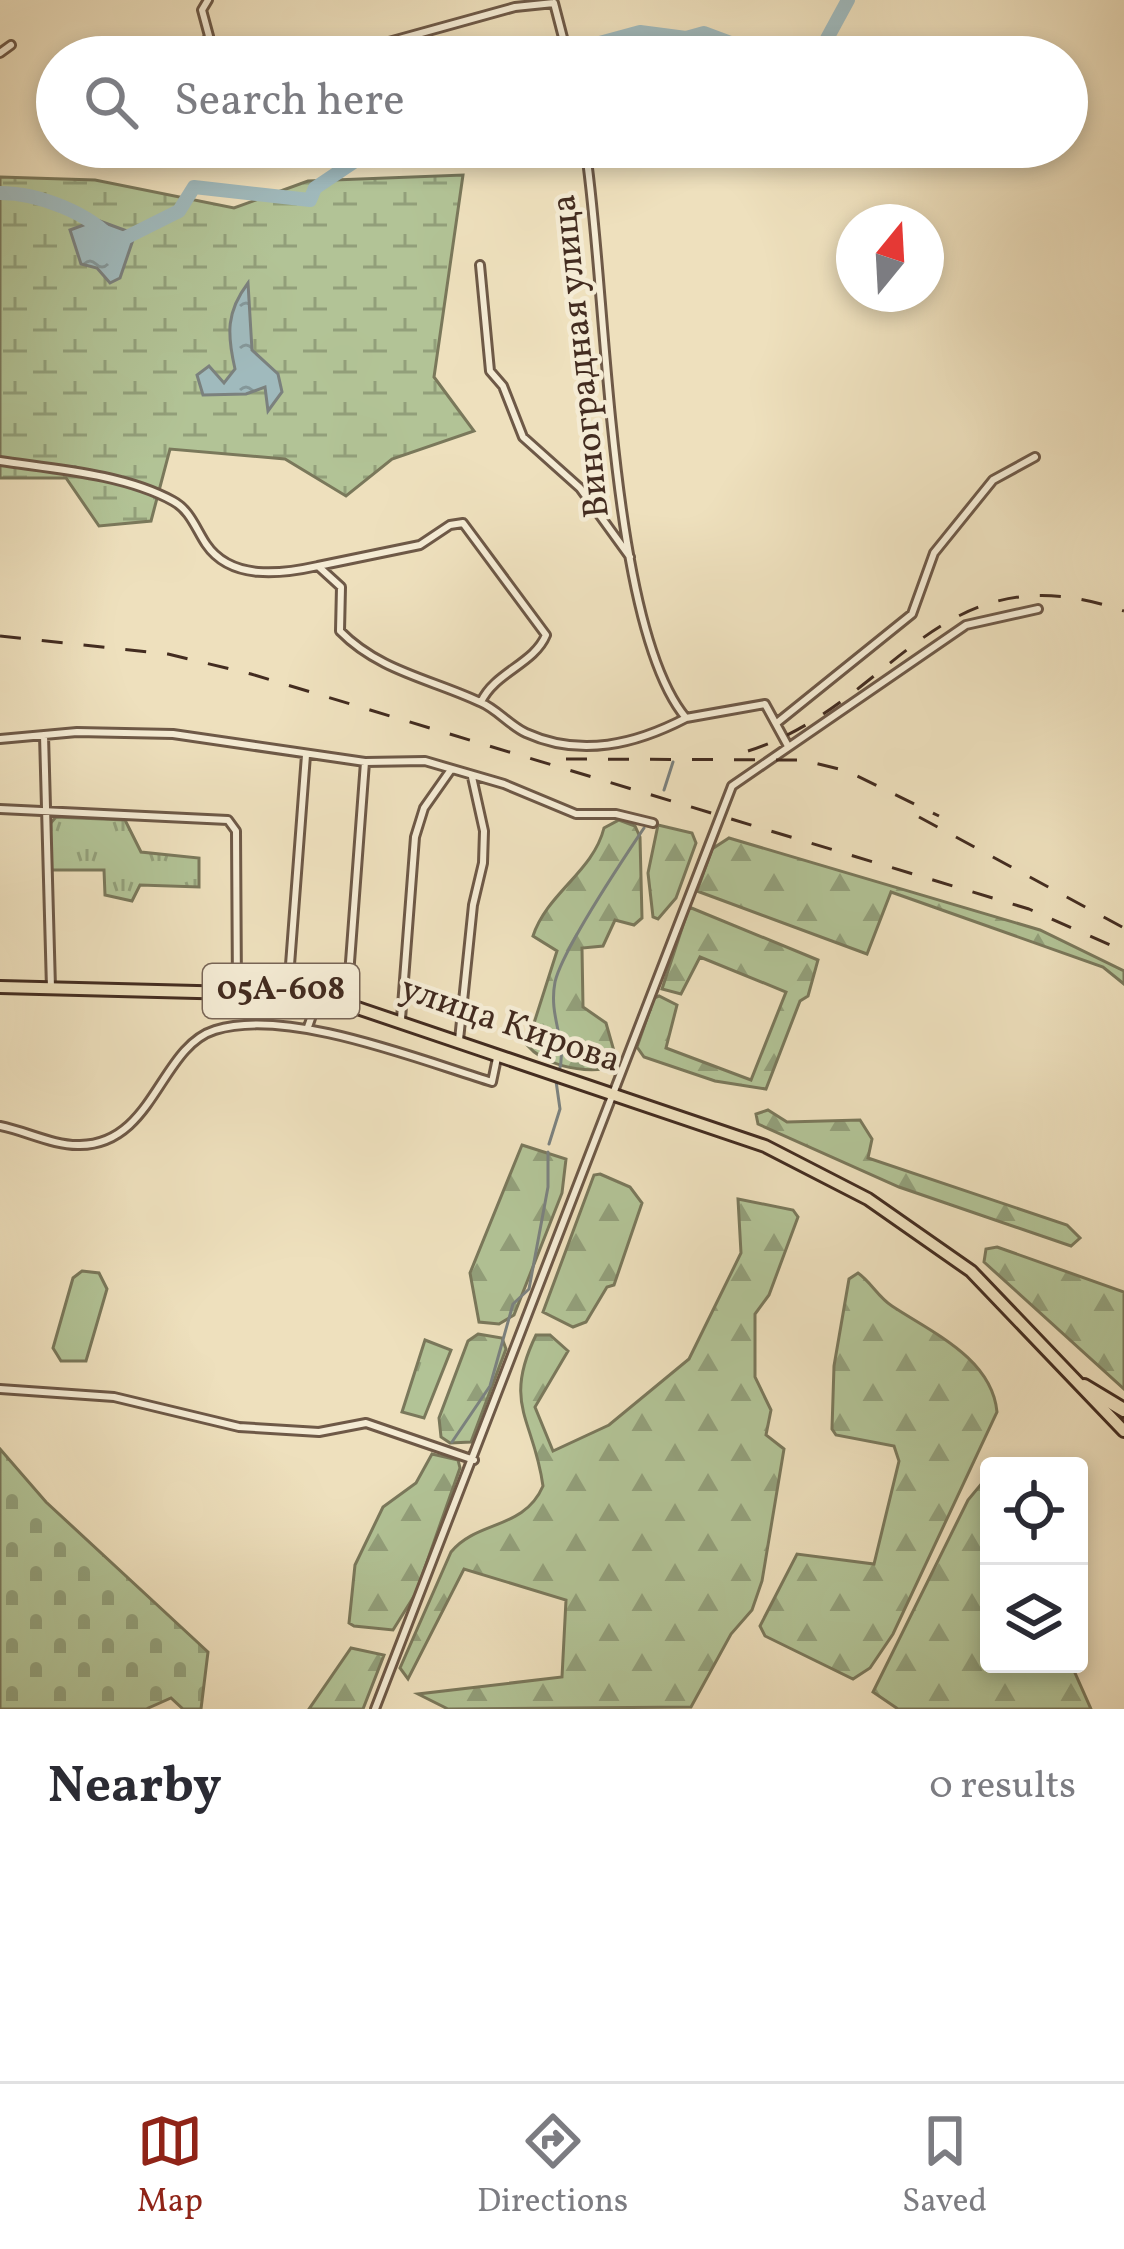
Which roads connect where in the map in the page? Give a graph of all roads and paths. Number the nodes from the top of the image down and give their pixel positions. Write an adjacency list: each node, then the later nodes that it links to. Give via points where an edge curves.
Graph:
1 (207, 0): 3 (street)
2 (554, 1): 4 (street); 5 (street)
3 (209, 36)
4 (410, 36)
5 (563, 36)
6 (11, 45): 7 (street)
7 (0, 53)
8 (587, 168): 12 (street, Виноградная улица)
9 (480, 265): 12 (street, Виноградная улица, via 490,371 523,437 580,488)
10 (1035, 457): 17 (street, via 993,480 934,553 912,614)
11 (0, 461): 13 (street, via 170,500 210,549 273,577)
12 (631, 559): 16 (street, Виноградная улица, via 662,679)
13 (318, 566): 15 (street, via 340,587 340,631 362,654); 15 (street, via 420,545 463,524 546,635)
14 (1037, 609): 20 (street, via 966,625)
15 (482, 702): 16 (street, via 524,733 586,744 624,746)
16 (686, 718): 17 (street, via 765,704)
17 (778, 722): 20 (street)
18 (44, 735): 19 (street); 21 (street, via 199,736); 26 (street)
19 (0, 739)
20 (788, 746): 38 (street, via 732,786)
21 (305, 755): 22 (street); 31 (street)
22 (365, 762): 23 (street, via 425,761); 33 (street)
23 (449, 771): 24 (street); 34 (street, via 415,837)
24 (472, 777): 27 (street, via 576,814); 36 (street, via 483,863)
25 (0, 809): 26 (street)
26 (44, 809): 29 (street); 30 (street, via 233,823)
27 (653, 823)
28 (0, 987): 29 (main road, улица Кирова / 05А-608)
29 (51, 988): 30 (main road, улица Кирова / 05А-608)
30 (238, 991): 31 (main road, улица Кирова / 05А-608)
31 (288, 992): 32 (main road, улица Кирова / 05А-608)
32 (319, 995): 33 (main road, улица Кирова / 05А-608); 35 (street)
33 (347, 1003): 34 (main road, улица Кирова / 05А-608)
34 (401, 1019): 36 (main road, улица Кирова / 05А-608)
35 (308, 1028): 37 (street, via 492,1082); 39 (street, via 209,1032 120,1134 75,1146)
36 (459, 1040): 37 (main road, улица Кирова / 05А-608)
37 (498, 1055): 38 (main road, улица Кирова / 05А-608)
38 (611, 1093): 40 (main road, улица Кирова / 05А-608, via 764,1146 842,1184 971,1271); 44 (street)
39 (0, 1126)
40 (1084, 1386): 42 (highway); 43 (main road, 05А-608)
41 (0, 1389): 44 (street, via 114,1397 239,1427 319,1432 366,1424)
42 (1124, 1410)
43 (1124, 1431)
44 (474, 1460): 45 (street)
45 (375, 1709)

